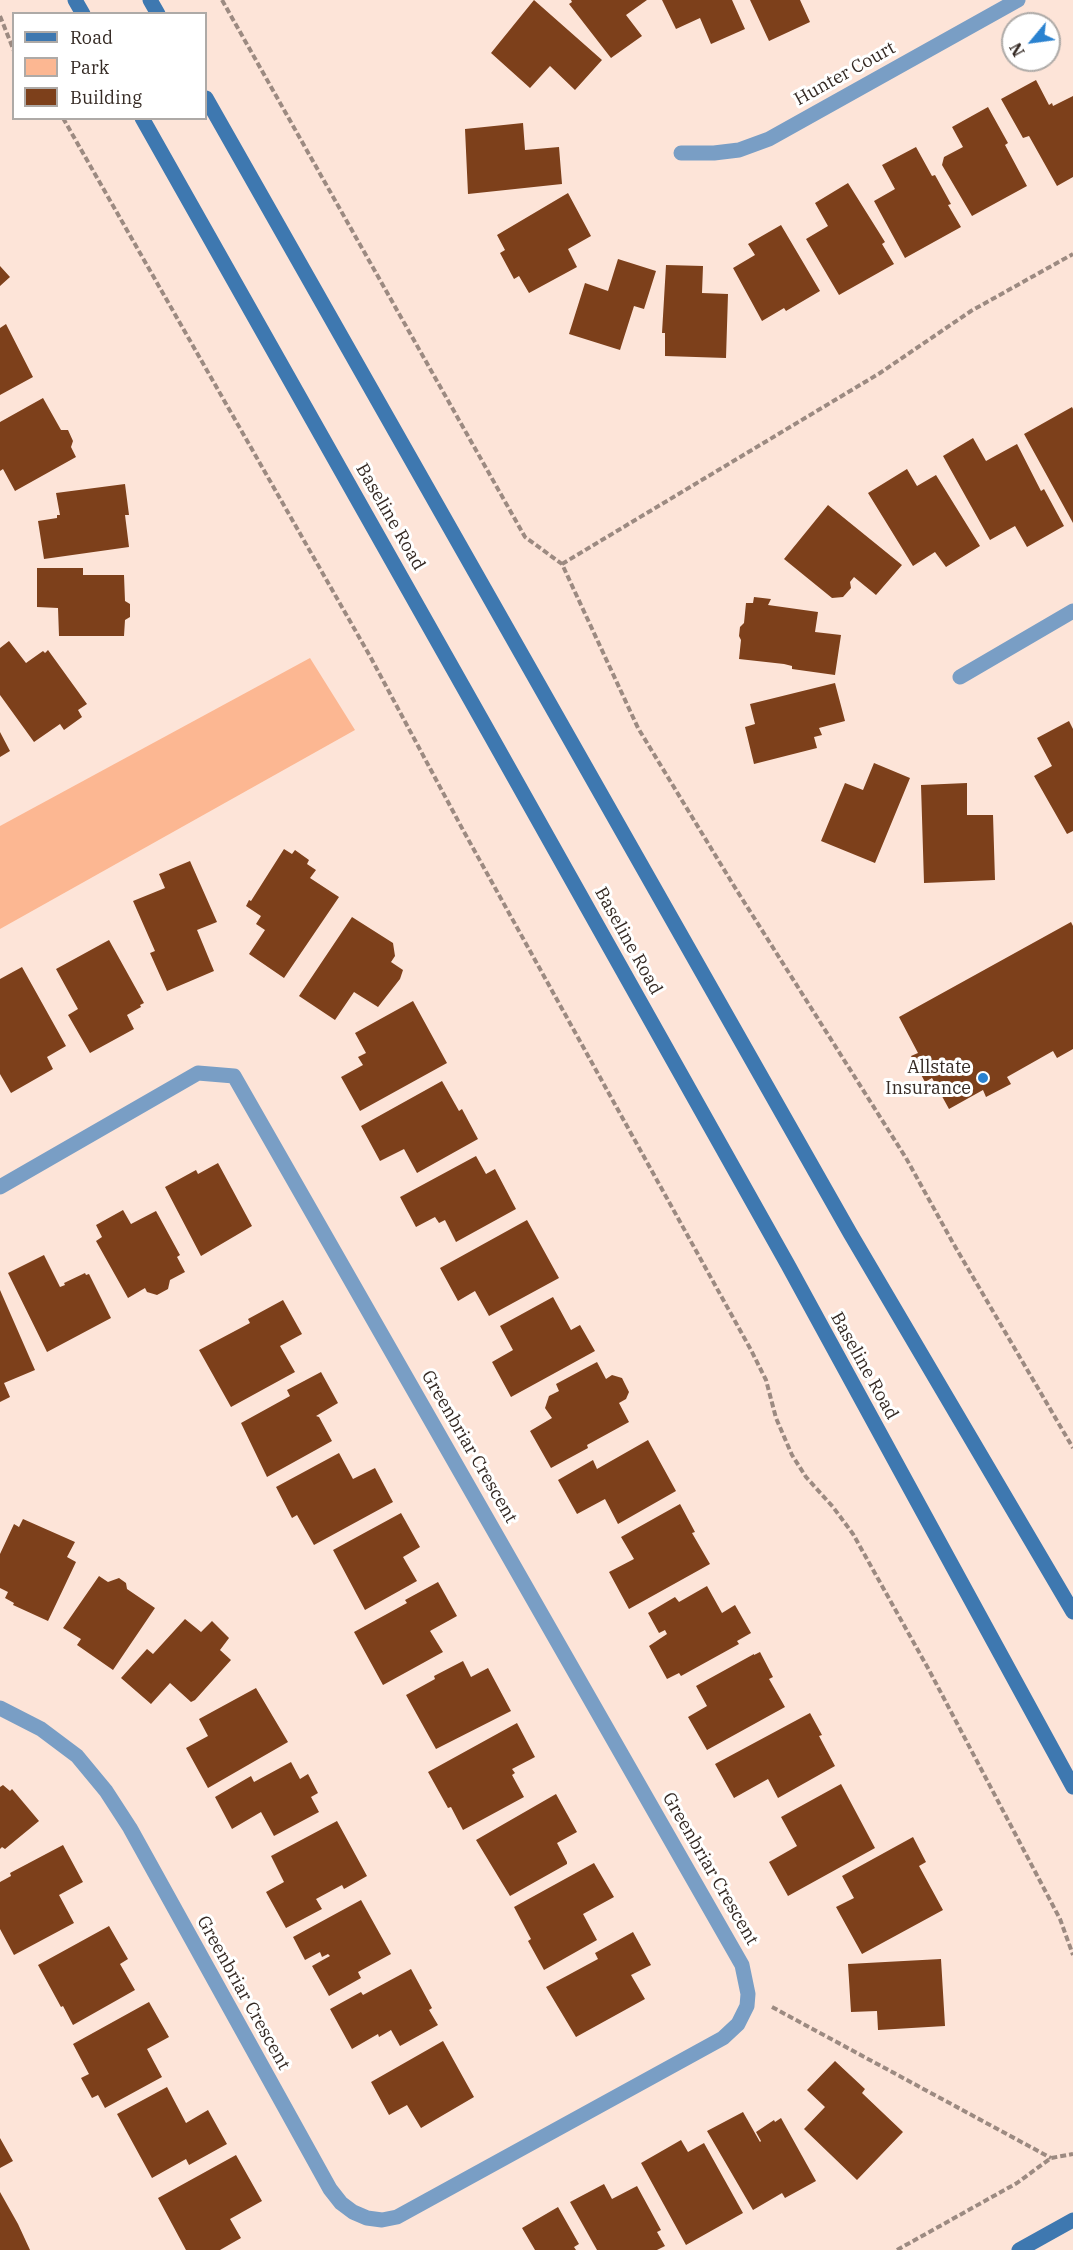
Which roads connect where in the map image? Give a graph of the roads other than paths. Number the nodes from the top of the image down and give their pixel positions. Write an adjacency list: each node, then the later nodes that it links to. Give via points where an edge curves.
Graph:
1 (1018, 0): 4 (street, Hunter Court, via 769,139 739,150)
2 (207, 100): 8 (main road, via 849,1233)
3 (143, 120): 10 (main road, Baseline Road, via 770,1234)
4 (681, 153)
5 (1073, 610): 6 (street)
6 (960, 677)
7 (0, 1187): 9 (street, Greenbriar Crescent, via 198,1073 234,1076 742,1965 747,2006 738,2024 723,2038 397,2217 382,2220 352,2212 330,2189 106,1791 76,1756 41,1730)
8 (1073, 1612)
9 (0, 1708)
10 (1073, 1787)
11 (1073, 2220): 12 (main road)
12 (1019, 2250)

